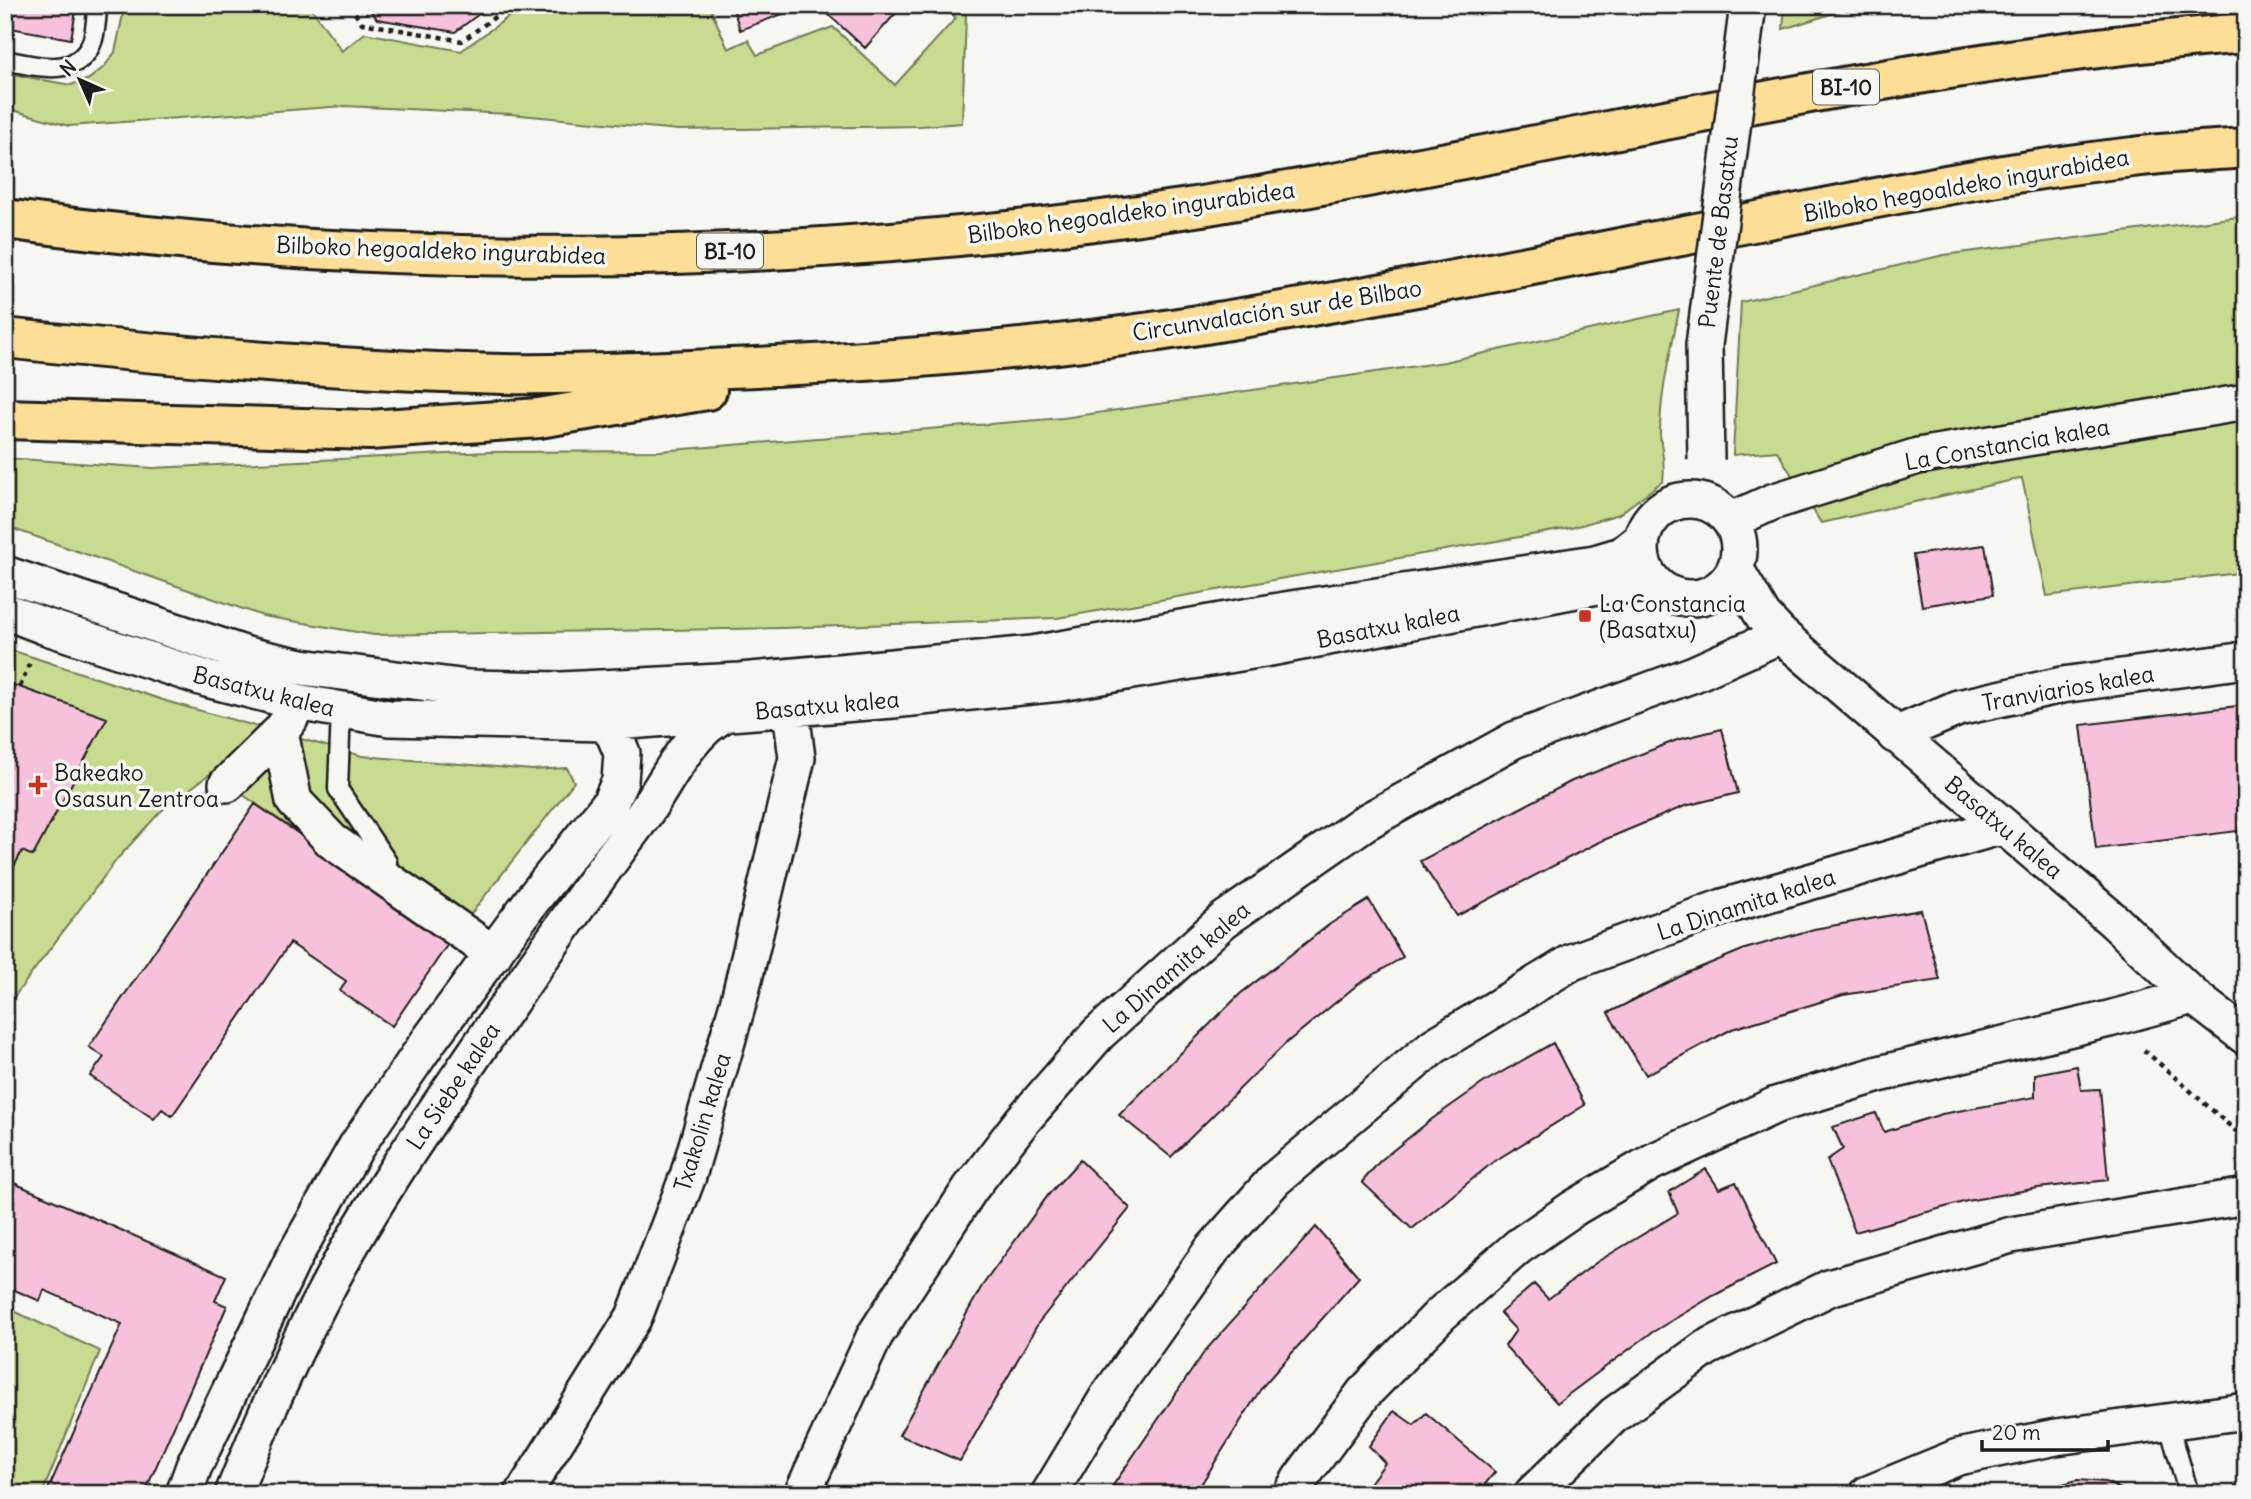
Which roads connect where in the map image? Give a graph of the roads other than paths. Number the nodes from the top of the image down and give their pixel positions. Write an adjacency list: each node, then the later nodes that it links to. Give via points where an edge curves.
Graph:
1 (98, 5): 4 (lane, via 93,41 69,65 51,69)
2 (1748, 5): 12 (street, Puente de Basatxu, bridge, via 1704,345 1706,460)
3 (2246, 33): 6 (highway, Bilboko hegoaldeko ingurabidea / BI-10, via 2039,55 1184,209 855,246 509,257 175,239)
4 (5, 60)
5 (2246, 148): 7 (highway, Bilboko hegoaldeko ingurabidea, via 2135,156 2025,172)
6 (5, 219)
7 (1687, 235): 9 (highway, Circunvalación sur de Bilbao, via 1201,325)
8 (5, 338): 9 (highway, via 163,356 493,373)
9 (863, 363): 11 (highway, via 539,418 370,430)
10 (2246, 402): 13 (street, La Constancia kalea, via 1918,456 1772,502)
11 (5, 419)
12 (1696, 500): 13 (street, via 1721,511); 14 (street, via 1667,505 1646,526)
13 (1730, 521): 15 (street, via 1737,536)
14 (1641, 540): 17 (street, via 1641,556); 22 (street, Basatxu kalea, via 1622,555 1595,563 1032,654)
15 (1735, 568): 18 (street, via 1721,586); 20 (street, Basatxu kalea)
16 (5, 574): 22 (street, Basatxu kalea, via 247,655 302,667 468,688 561,691)
17 (1655, 585): 18 (street, via 1677,597); 26 (street, Basatxu kalea, via 1597,586 1060,683 893,700)
18 (1701, 597): 20 (street, Basatxu kalea)
19 (5, 611): 23 (street, Basatxu kalea, via 207,679)
20 (1772, 625): 27 (street, Basatxu kalea); 41 (street, La Dinamita kalea, via 1694,674 1514,740 1364,823 1224,920 1098,1034 970,1189 875,1335)
21 (2246, 660): 27 (street, Tranviarios kalea, via 2062,685 1958,708)
22 (668, 685): 26 (street, via 687,692 696,702)
23 (341, 710): 25 (street, Basatxu kalea, via 389,719); 31 (lane, via 338,789)
24 (792, 719): 40 (street, Txakolin kalea, via 797,758 739,1000 688,1175 634,1317)
25 (604, 723): 26 (street, Basatxu kalea); 28 (street)
26 (700, 732): 28 (street, via 659,768 632,765); 39 (street, La Siebe kalea, via 400,1163 327,1289)
27 (1895, 734): 30 (street, Basatxu kalea)
28 (622, 753): 32 (street, La Siebe kalea, via 620,781 610,803)
29 (227, 784): 32 (street, via 287,724 294,801 332,841)
30 (2002, 826): 33 (street, Basatxu kalea, via 2114,921); 42 (street, La Dinamita kalea, via 1723,907 1572,962 1434,1046 1275,1179 1212,1250 1107,1398)
31 (387, 862)
32 (494, 954): 38 (street, La Siebe kalea, via 349,1160 294,1257)
33 (2193, 996): 34 (street, Basatxu kalea); 43 (street, via 1788,1101 1652,1162 1519,1245 1441,1314 1364,1393)
34 (2246, 1037)
35 (2246, 1196): 44 (street, via 2011,1235 1829,1289 1706,1348 1614,1415)
36 (2246, 1411): 37 (street)
37 (2168, 1422): 45 (street, via 2056,1437 1958,1457); 46 (lane)
38 (184, 1494)
39 (233, 1494)
40 (523, 1494)
41 (802, 1494)
42 (1049, 1494)
43 (1291, 1494)
44 (1532, 1494)
45 (1868, 1494)
46 (2189, 1494)

